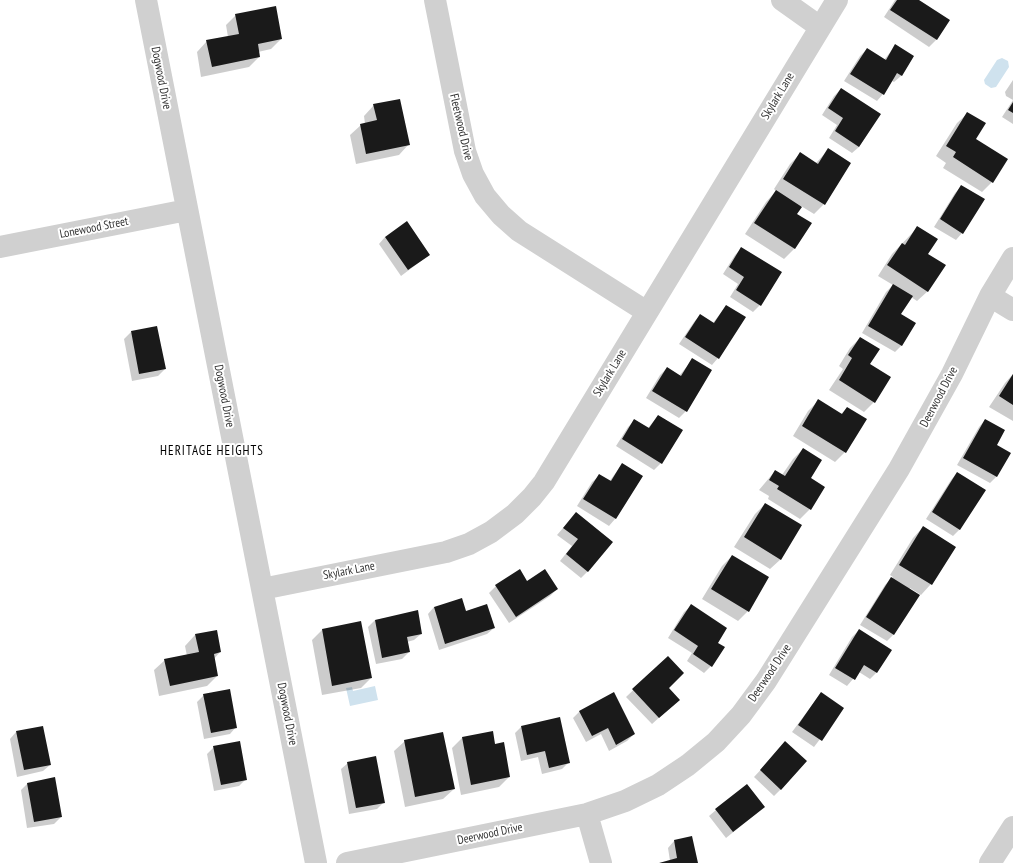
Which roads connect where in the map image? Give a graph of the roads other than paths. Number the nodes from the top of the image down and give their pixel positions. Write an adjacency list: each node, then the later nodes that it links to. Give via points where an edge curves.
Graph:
1 (146, 0): 6 (street, Dogwood Drive)
2 (435, 0): 11 (street, Fleetwood Drive, via 465,151 473,174 485,196 519,231)
3 (782, 0): 5 (street)
4 (837, 0): 5 (street, Skylark Lane)
5 (820, 27): 11 (street, Skylark Lane)
6 (187, 210): 7 (street, Lonewood Street); 12 (street, Dogwood Drive)
7 (0, 247)
8 (1013, 258): 9 (street, Deerwood Drive)
9 (990, 296): 10 (street); 13 (street, Deerwood Drive, via 952,374 899,469 766,681 741,715 716,742 658,785 625,801)
10 (1013, 310)
11 (647, 312): 12 (street, Skylark Lane, via 544,482 515,514 491,532 469,544 446,552)
12 (262, 588): 15 (street, Dogwood Drive)
13 (587, 814): 16 (street, Deerwood Drive); 17 (street)
14 (1013, 826): 18 (street)
15 (316, 863)
16 (347, 863)
17 (601, 863)
18 (990, 863)

